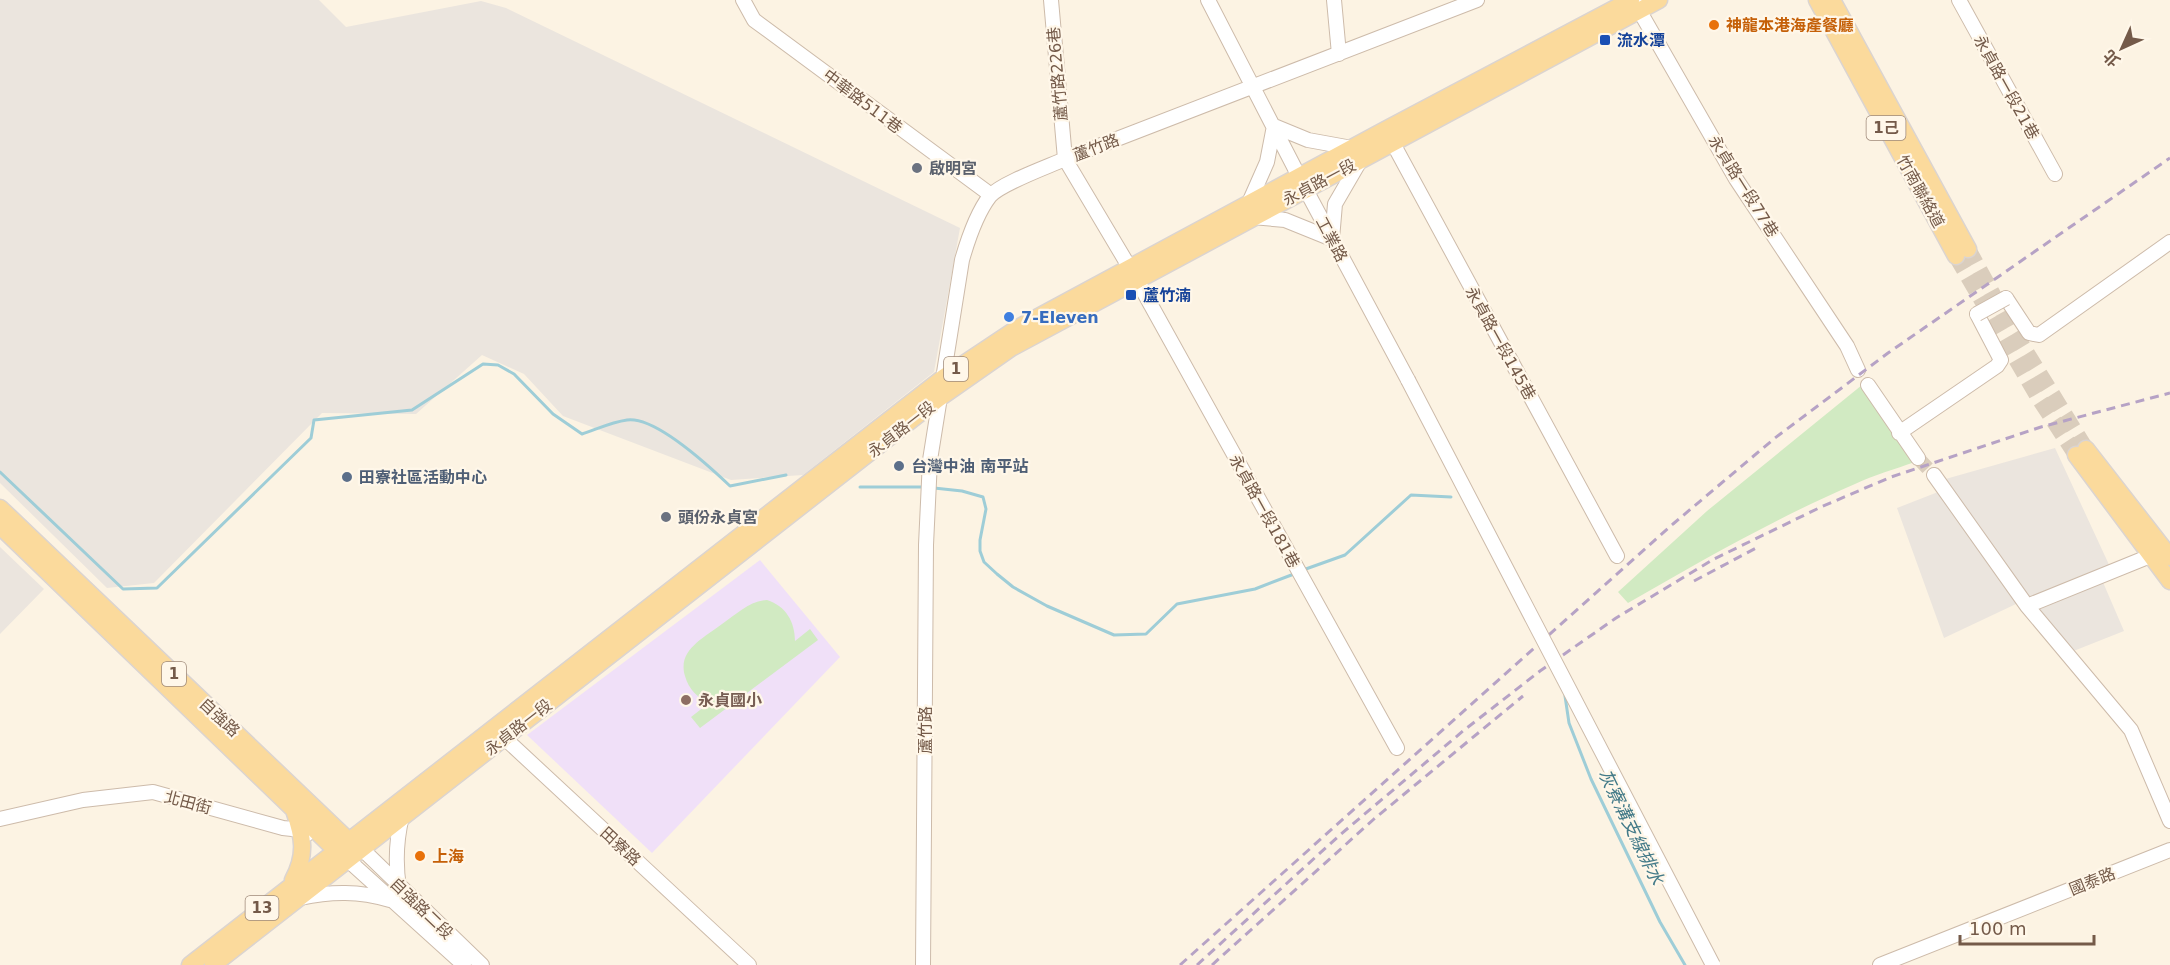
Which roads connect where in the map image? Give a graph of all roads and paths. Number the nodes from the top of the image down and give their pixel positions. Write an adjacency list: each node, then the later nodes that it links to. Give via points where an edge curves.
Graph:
1 (743, 0): 19 (street, 中華路511巷, via 754,20)
2 (1051, 0): 16 (street, 蘆竹路226巷)
3 (1208, 0): 12 (street, 工業路)
4 (1334, 0): 11 (street)
5 (1477, 0): 11 (street, 蘆竹路)
6 (1659, 0): 10 (main road, 永貞路一段 / 1)
7 (1816, 0): 9 (main road, 竹南聯絡道 / 1己, via 1962,252)
8 (1959, 0): 17 (street, 永貞路一段21巷)
9 (1833, 2)
10 (1634, 3): 14 (main road, 永貞路一段 / 1); 24 (street, 永貞路一段77巷, via 1736,179 1847,346)
11 (1339, 54): 12 (street, 蘆竹路)
12 (1254, 87): 13 (street, 工業路); 16 (street, 蘆竹路)
13 (1274, 126): 15 (street); 18 (street, 工業路); 20 (street, via 1267,162)
14 (1389, 136): 15 (main road, 永貞路一段 / 1); 35 (street, 永貞路一段145巷)
15 (1357, 154): 18 (main road, 永貞路一段 / 1); 21 (street, via 1335,204)
16 (1065, 159): 19 (street, 蘆竹路); 23 (street, 蘆竹路226巷)
17 (2055, 174)
18 (1303, 183): 20 (main road, 永貞路一段 / 1); 21 (street, 工業路)
19 (991, 195): 25 (street, via 962,260)
20 (1250, 211): 21 (street); 23 (main road, 永貞路一段 / 1)
21 (1332, 239): 59 (street, 工業路, bridge)
22 (2170, 242): 28 (street, bridge, via 2040,335 2029,333 2006,298 1977,314 2001,360)
23 (1133, 274): 25 (main road, 永貞路一段 / 1, via 1018,328); 27 (main road, 永貞路一段 / 1, via 1011,348); 40 (street, 永貞路一段181巷)
24 (1858, 370)
25 (943, 378): 27 (street); 38 (main road, 永貞路一段 / 1)
26 (1868, 386): 28 (street)
27 (938, 399): 38 (main road, 永貞路一段 / 1); 58 (street, 蘆竹路, via 928,494)
28 (1899, 433): 30 (street)
29 (2081, 452): 34 (main road)
30 (1918, 458)
31 (1934, 475): 37 (street)
32 (0, 508): 46 (main road, 自強路 / 1)
33 (0, 526): 41 (main road, 自強路 / 1)
34 (2164, 553): 36 (main road); 37 (street)
35 (1617, 556)
36 (2170, 581)
37 (2027, 606): 44 (street, via 2131,730)
38 (608, 648): 39 (main road, 永貞路一段 / 1)
39 (499, 733): 42 (main road, 永貞路一段 / 1); 46 (main road, 永貞路一段 / 1); 57 (street, 田寮路)
40 (1397, 748)
41 (292, 806): 45 (main road); 46 (main road, 自強路 / 1)
42 (402, 816): 47 (main road, 永貞路一段 / 1); 50 (street, via 396,845)
43 (0, 819): 45 (street, 北田街, via 83,800 153,792)
44 (2170, 821)
45 (301, 830): 46 (street, 北田街); 51 (main road, via 303,854)
46 (341, 845): 47 (main road, 自強路 / 1); 49 (main road, 自強路 / 1); 51 (main road, 永貞路一段 / 13)
47 (363, 850): 49 (main road, 永貞路一段 / 1); 50 (street, 自強路二段)
48 (2170, 850): 60 (street, 國泰路)
49 (349, 861): 51 (main road, 永貞路一段 / 13); 52 (street, 自強路二段)
50 (399, 887): 56 (street, 自強路二段)
51 (294, 892): 52 (street, via 367,894); 53 (main road, 永貞路一段 / 13); 54 (main road, 永貞路一段 / 13)
52 (396, 902): 55 (street, 自強路二段)
53 (190, 965)
54 (213, 965)
55 (464, 965)
56 (482, 965)
57 (749, 965)
58 (922, 965)
59 (1713, 965)
60 (1880, 965)

